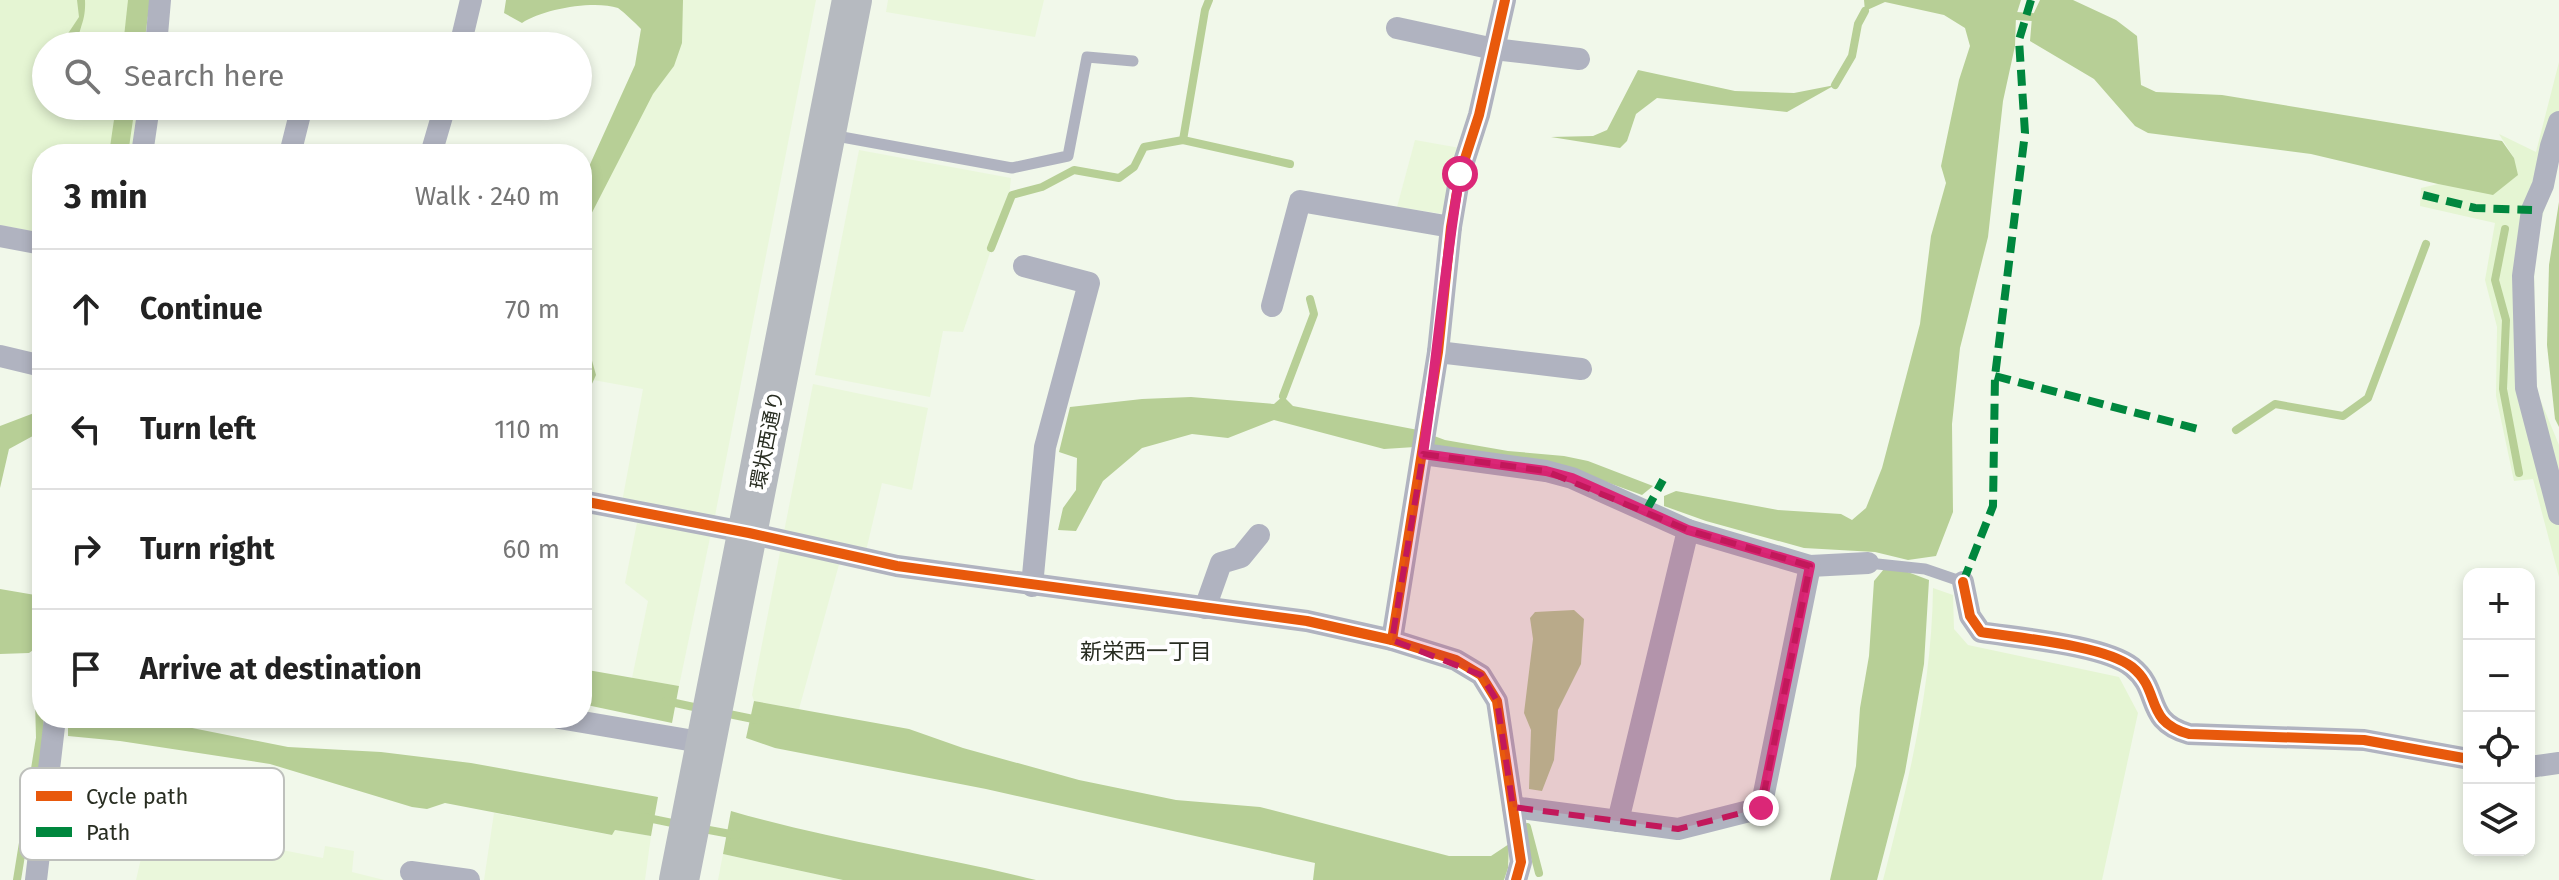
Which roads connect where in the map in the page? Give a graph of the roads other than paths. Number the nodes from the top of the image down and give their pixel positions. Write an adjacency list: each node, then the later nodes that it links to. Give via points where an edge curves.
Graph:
1 (160, 0): 6 (street)
2 (852, 0): 15 (highway, 環状西通り)
3 (1505, 0): 8 (street)
4 (466, 1): 7 (street)
5 (1397, 28): 8 (street)
6 (157, 32)
7 (462, 32)
8 (1494, 49): 9 (street); 19 (street)
9 (1579, 59)
10 (1133, 61): 15 (lane, via 1087,57 1068,156 1012,168)
11 (147, 120): 16 (street)
12 (298, 120): 17 (street)
13 (441, 120): 18 (street)
14 (2559, 122): 30 (street, via 2532,210 2523,276 2526,388)
15 (826, 134): 32 (highway, 環状西通り)
16 (143, 144)
17 (292, 144)
18 (434, 144)
19 (1451, 227): 23 (street, via 1300,201); 24 (street)
20 (0, 236): 21 (street)
21 (32, 242)
22 (1024, 266): 37 (street, via 1089,283 1045,447)
23 (1272, 306)
24 (1438, 352): 27 (street); 28 (street)
25 (0, 356): 26 (street)
26 (32, 364)
27 (1581, 369)
28 (1423, 454): 31 (street, via 1572,478); 39 (street)
29 (592, 503): 32 (street)
30 (2559, 513)
31 (1688, 530): 35 (street); 48 (street)
32 (749, 533): 37 (street, via 897,566); 41 (highway, 環状西通り)
33 (1259, 535): 38 (street, via 1241,557 1221,563)
34 (1877, 564): 35 (street); 36 (lane, via 1925,569)
35 (1810, 566): 48 (street, via 1761,808 1678,829)
36 (1963, 582): 43 (street, via 1970,616 1981,632 2113,657 2145,683 2160,718 2172,729 2189,734 2364,740)
37 (1032, 586): 38 (street)
38 (1205, 608): 39 (street, via 1307,621)
39 (1392, 640): 47 (street, via 1456,660 1481,675 1497,701)
40 (592, 719): 41 (street)
41 (710, 722): 50 (highway, 環状西通り)
42 (54, 728): 46 (street)
43 (2463, 758)
44 (2559, 763): 45 (street)
45 (2535, 766)
46 (50, 768)
47 (1513, 807): 48 (street); 54 (street, via 1521,862)
48 (1618, 821)
49 (39, 860): 52 (street)
50 (682, 863)
51 (411, 872): 53 (street)
52 (36, 880)
53 (469, 880)
54 (1516, 880)

